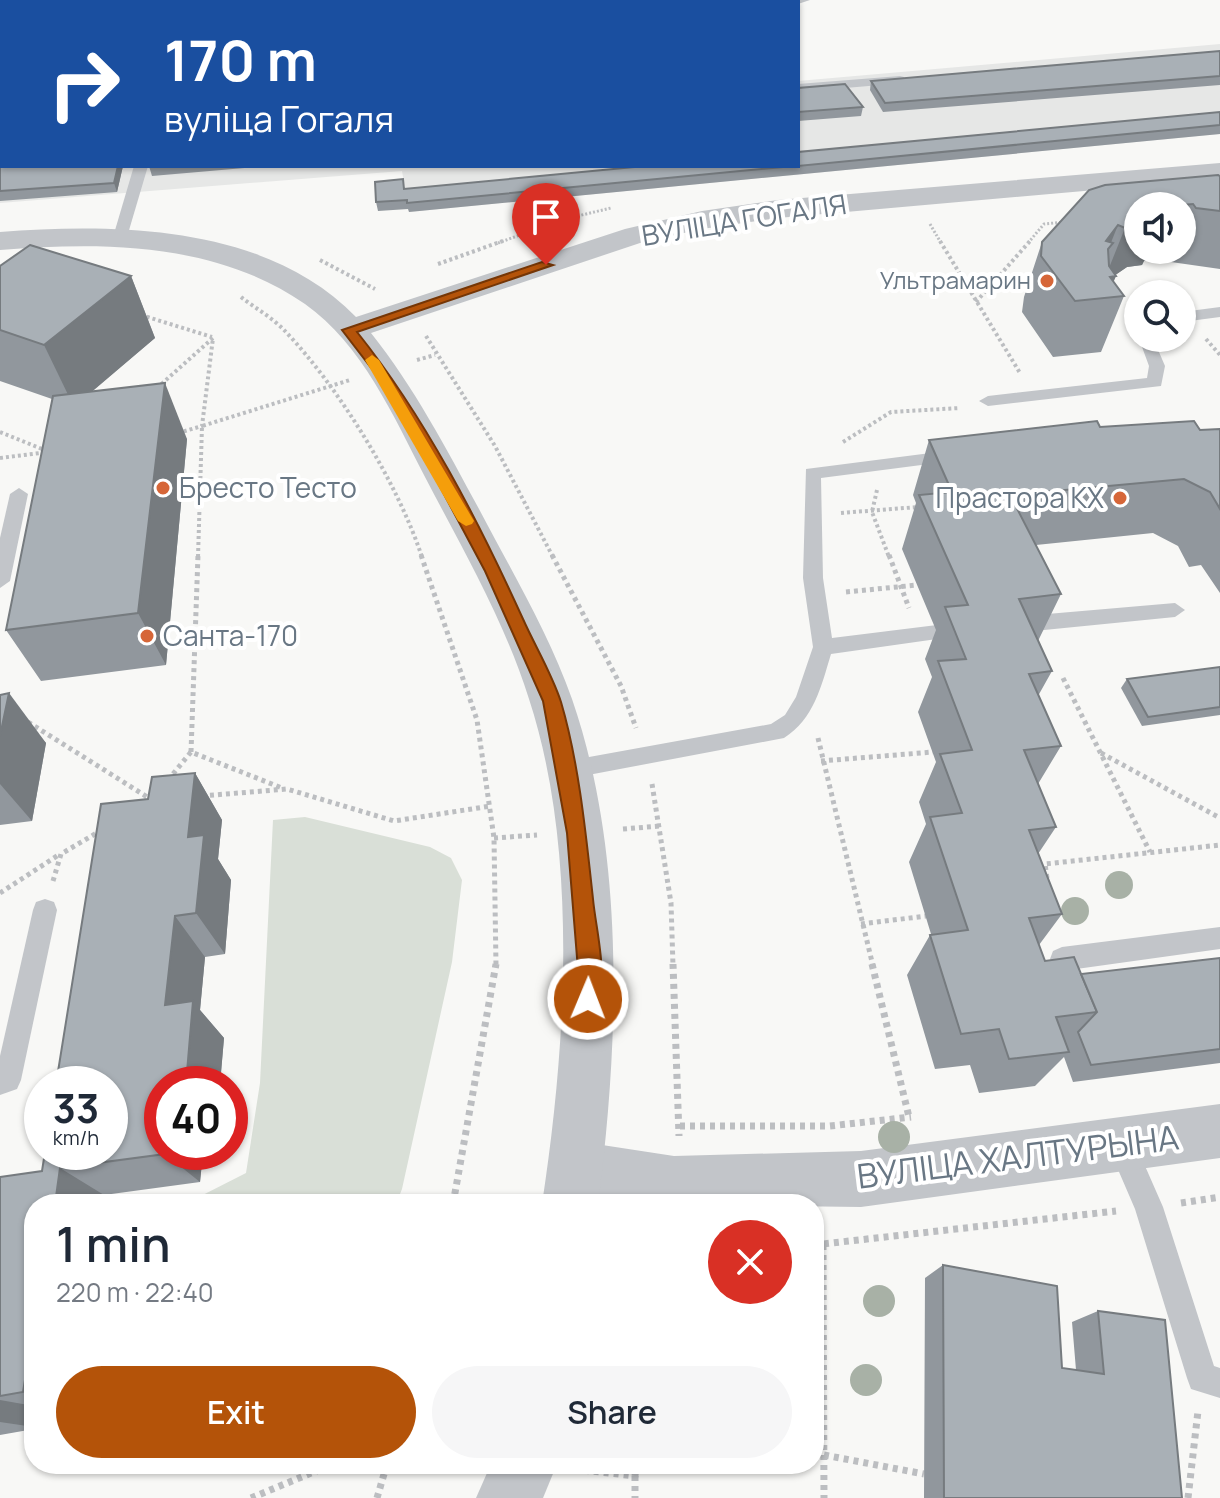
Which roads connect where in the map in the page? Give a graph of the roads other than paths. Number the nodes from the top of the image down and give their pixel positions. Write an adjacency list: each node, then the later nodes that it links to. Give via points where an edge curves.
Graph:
1 (909, 79): 2 (lane)
2 (800, 88)
3 (140, 168): 5 (lane)
4 (1220, 171): 9 (street, ВУЛІЦА ГОГАЛЯ, via 702,220 635,235)
5 (120, 237): 6 (street); 9 (street, via 214,253 268,271 318,300)
6 (0, 241)
7 (1220, 312): 8 (lane)
8 (1196, 315)
9 (349, 330): 19 (street, via 389,384 493,571 552,701)
10 (1151, 352): 11 (lane, via 1157,366 1155,382)
11 (988, 401)
12 (976, 454): 18 (lane, via 811,468)
13 (19, 494): 14 (lane)
14 (0, 581)
15 (1175, 610): 16 (lane)
16 (1024, 624)
17 (928, 634): 18 (lane)
18 (823, 647): 19 (lane, via 806,699 793,721 776,732)
19 (567, 770): 26 (street, via 590,971)
20 (45, 910): 23 (lane, via 8,1080)
21 (1220, 938): 22 (lane)
22 (1062, 959)
23 (0, 1082)
24 (1200, 1133): 25 (street, ВУЛІЦА ХАЛТУРЫНА)
25 (1120, 1143): 26 (street, ВУЛІЦА ХАЛТУРЫНА, via 861,1179); 27 (lane, via 1149,1207)
26 (573, 1186)
27 (1211, 1380)
28 (520, 1474): 30 (street)
29 (525, 1474): 31 (street)
30 (509, 1498)
31 (525, 1498)

